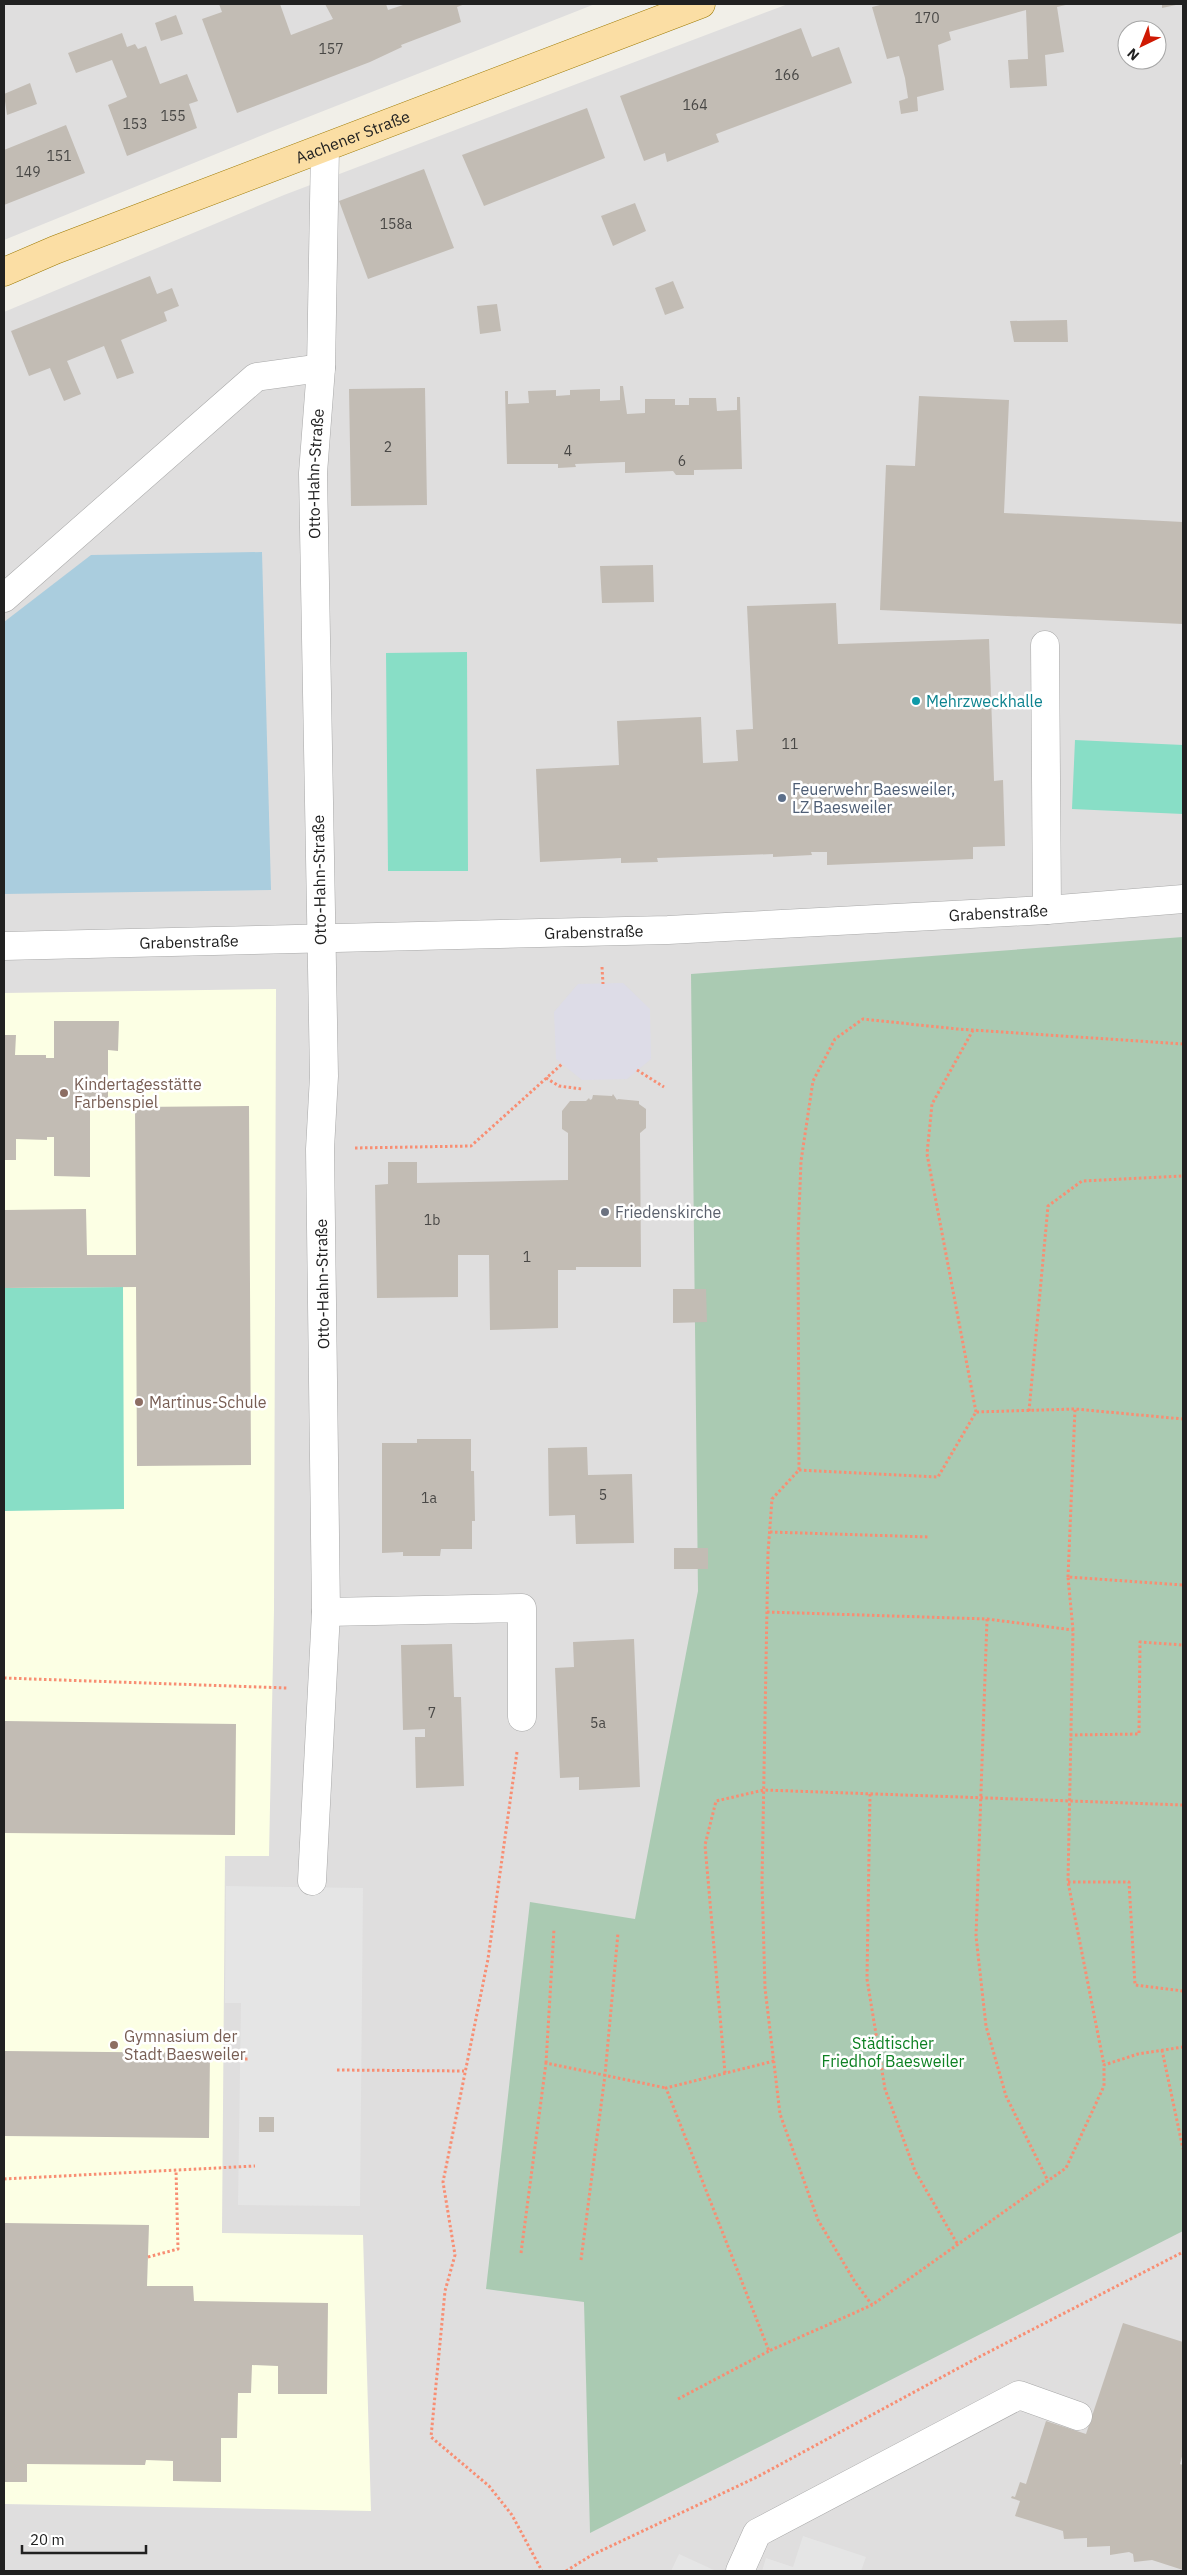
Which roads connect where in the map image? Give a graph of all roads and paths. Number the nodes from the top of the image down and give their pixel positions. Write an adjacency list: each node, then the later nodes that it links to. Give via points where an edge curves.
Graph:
1 (701, 4): 2 (main road, Aachener Straße)
2 (325, 148): 3 (main road, Aachener Straße); 4 (street, Otto-Hahn-Straße)
3 (4, 272)
4 (321, 368): 5 (street, via 256,376); 9 (street, Otto-Hahn-Straße, via 313,472)
5 (4, 598)
6 (1045, 645): 8 (street)
7 (1183, 899): 8 (street, Grabenstraße)
8 (1047, 910): 9 (street, Grabenstraße, via 668,930)
9 (320, 938): 10 (street, Grabenstraße); 18 (street, Otto-Hahn-Straße, via 324,1076)
10 (4, 946)
11 (973, 1030): 12 (path); 22 (path, via 932,1104 927,1154); 24 (path, via 863,1019 835,1039 813,1081 801,1161 798,1239)
12 (1183, 1044)
13 (562, 1064): 15 (path)
14 (637, 1070): 16 (path)
15 (546, 1078): 17 (path, via 559,1086); 18 (path, via 470,1146)
16 (664, 1087)
17 (582, 1089)
18 (320, 1149): 29 (street, Otto-Hahn-Straße)
19 (1183, 1176): 21 (path, via 1082,1181 1048,1206)
20 (1075, 1409): 21 (path); 23 (path); 27 (path)
21 (1030, 1411): 22 (path)
22 (976, 1412): 24 (path, via 938,1477)
23 (1183, 1419)
24 (799, 1470): 25 (path, via 772,1499)
25 (770, 1532): 26 (path); 30 (path)
26 (929, 1537)
27 (1068, 1577): 28 (path); 32 (path)
28 (1183, 1584)
29 (326, 1612): 35 (street, Otto-Hahn-Straße); 36 (street, via 522,1608)
30 (767, 1612): 31 (path); 38 (path)
31 (988, 1619): 32 (path); 40 (path)
32 (1073, 1630): 37 (path)
33 (1183, 1645): 37 (path, via 1140,1642 1139,1734)
34 (4, 1678): 35 (path)
35 (322, 1690): 43 (street, Otto-Hahn-Straße)
36 (522, 1717): 56 (path, via 488,1959)
37 (1070, 1735): 41 (path)
38 (764, 1790): 39 (path); 52 (path, via 765,1988); 57 (path, via 716,1801 705,1845)
39 (870, 1794): 40 (path); 65 (path, via 868,1979 884,2081 914,2172)
40 (981, 1798): 41 (path); 64 (path, via 976,1936 986,2026 1006,2096)
41 (1069, 1801): 42 (path); 44 (path)
42 (1183, 1805)
43 (312, 1881)
44 (1068, 1882): 47 (path, via 1129,1882 1135,1986); 54 (path)
45 (554, 1929): 53 (path)
46 (618, 1933): 58 (path)
47 (1183, 1991)
48 (1183, 2047): 49 (path)
49 (1162, 2050): 54 (path); 60 (path)
50 (249, 2059): 51 (path)
51 (210, 2060)
52 (774, 2061): 57 (path); 70 (path, via 780,2114 818,2220)
53 (546, 2063): 58 (path); 67 (path)
54 (1104, 2065): 64 (path, via 1104,2086 1066,2168)
55 (337, 2070): 56 (path)
56 (464, 2070): 74 (path, via 443,2182 455,2255 445,2291 431,2437 489,2486 512,2515)
57 (724, 2073): 59 (path)
58 (605, 2075): 59 (path); 69 (path)
59 (666, 2088): 71 (path)
60 (1183, 2149)
61 (255, 2166): 62 (path)
62 (176, 2170): 63 (path); 68 (path, via 178,2249)
63 (4, 2179)
64 (1048, 2181): 65 (path)
65 (958, 2245): 70 (path)
66 (1183, 2252): 75 (path, via 756,2477 592,2555)
67 (521, 2253)
68 (148, 2257)
69 (581, 2260)
70 (872, 2305): 71 (path)
71 (769, 2351): 72 (path)
72 (678, 2399)
73 (1078, 2416): 76 (street, via 1019,2395 757,2533)
74 (542, 2571)
75 (566, 2571)
76 (740, 2571)

